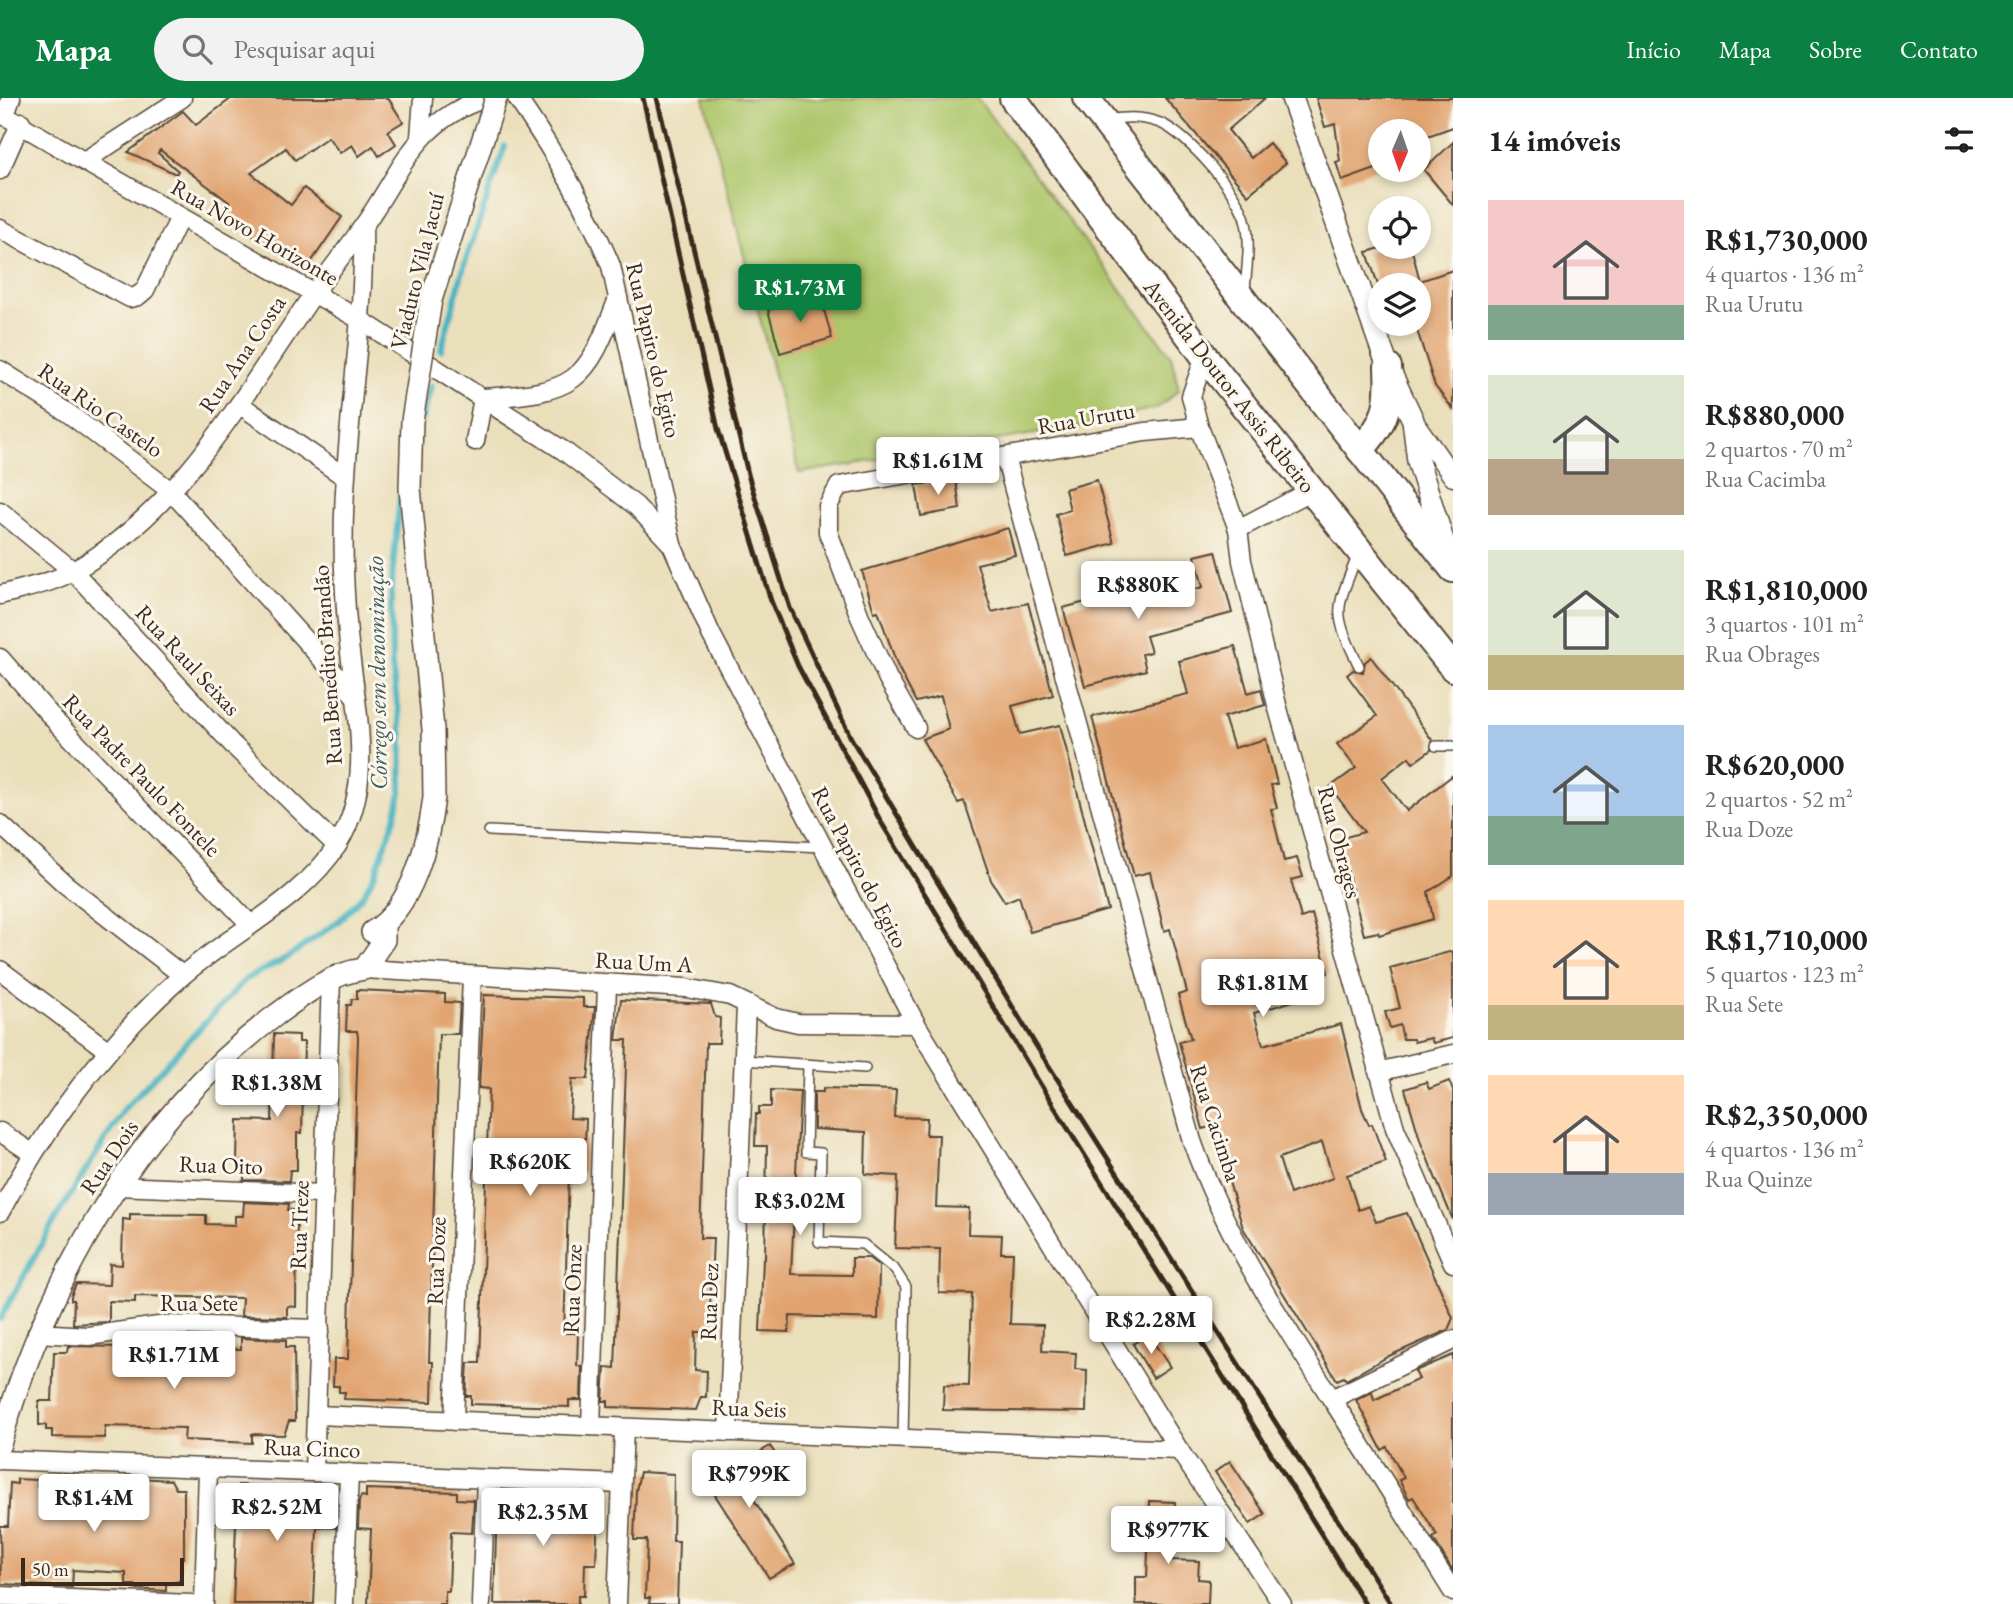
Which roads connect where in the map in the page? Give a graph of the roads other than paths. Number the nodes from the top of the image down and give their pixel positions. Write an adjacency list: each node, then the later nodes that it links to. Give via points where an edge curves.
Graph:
1 (183, 98): 12 (street)
2 (422, 98): 11 (street)
3 (486, 98): 11 (street, Rua Ana Costa, via 462,107)
4 (496, 98): 55 (street, Viaduto Vila Jacuí, bridge, via 431,300 412,421 410,488 433,729 434,797 422,858 384,926 373,932 355,958)
5 (517, 98): 18 (street, Rua Papiro do Egito, via 594,223)
6 (1013, 98): 21 (main road, Avenida Doutor Assis Ribeiro)
7 (1087, 98): 10 (main road)
8 (1292, 98): 22 (street)
9 (9, 112): 12 (street, Rua Novo Horizonte); 13 (street)
10 (1104, 121): 19 (main road); 19 (lane, via 1145,118 1177,132 1227,188 1246,223)
11 (420, 136): 15 (street, Rua Ana Costa)
12 (86, 160): 14 (street, Rua Novo Horizonte)
13 (0, 170)
14 (180, 217): 16 (street, via 145,290 130,298); 17 (street, Rua Novo Horizonte)
15 (363, 226): 17 (street, Rua Ana Costa); 20 (street, Rua Benedito Brandão)
16 (0, 229)
17 (312, 295): 20 (street, Rua Novo Horizonte); 25 (street, Rua Ana Costa)
18 (618, 298): 24 (street, via 593,358 573,381 545,393); 37 (street, Rua Papiro do Egito)
19 (1245, 301): 29 (main road)
20 (362, 321): 24 (street, Rua Novo Horizonte); 31 (street, Rua Benedito Brandão)
21 (1205, 356): 27 (street, via 1191,396); 33 (main road, Avenida Doutor Assis Ribeiro)
22 (1388, 367): 26 (street); 29 (main road, via 1390,396 1385,417)
23 (0, 370): 34 (street, Rua Rio Castelo, via 68,413)
24 (483, 398): 28 (street); 37 (street, Rua Novo Horizonte, via 604,480)
25 (239, 404): 31 (street); 34 (street, Rua Ana Costa)
26 (1413, 419): 32 (street); 39 (street, via 1418,461)
27 (1199, 426): 30 (street, Rua Urutu); 36 (street, Rua Obrages)
28 (475, 441)
29 (1360, 450): 39 (main road)
30 (1005, 457): 46 (street, Rua Urutu, via 852,482 839,486 832,497 827,517 833,544 860,617); 77 (street, Rua Cacimba, via 1196,1152 1241,1255)
31 (345, 477): 45 (street, Rua Benedito Brandão, via 344,576)
32 (1453, 477)
33 (1311, 491): 36 (street); 38 (main road, Avenida Doutor Assis Ribeiro)
34 (172, 492): 40 (street, Rua Ana Costa, via 117,543); 45 (street, Rua Rio Castelo)
35 (0, 511): 40 (street, Rua Raul Seixas)
36 (1238, 528): 67 (street, Rua Obrages, via 1281,717)
37 (672, 545): 52 (street, Rua Papiro do Egito, via 711,634)
38 (1359, 553): 43 (lane, via 1338,606 1340,627); 44 (main road, Avenida Doutor Assis Ribeiro)
39 (1452, 568)
40 (73, 571): 41 (street, Rua Ana Costa); 51 (street, Rua Raul Seixas, via 233,745)
41 (0, 595)
42 (0, 658): 53 (street, Rua Padre Paulo Fontele)
43 (1359, 666)
44 (1453, 668)
45 (355, 696): 51 (street, Rua Benedito Brandão, via 359,786)
46 (916, 728)
47 (1436, 746): 48 (lane)
48 (1453, 746)
49 (0, 824): 56 (street, via 65,884)
50 (489, 831): 52 (lane)
51 (337, 846): 53 (street, Rua Benedito Brandão, via 304,883)
52 (821, 847): 61 (street, Rua Papiro do Egito)
53 (250, 924): 56 (street, Rua Benedito Brandão)
54 (0, 970): 62 (street)
55 (358, 970): 57 (street, Rua Um A); 58 (street, Rua Dois)
56 (183, 975): 62 (street, Rua Benedito Brandão)
57 (472, 978): 59 (street, Rua Um A); 79 (street, Rua Doze)
58 (331, 979): 70 (street, Rua Dois, via 216,1064); 71 (street, Rua Treze)
59 (607, 985): 60 (street, Rua Um A, via 717,992); 80 (street, Rua Onze)
60 (746, 1006): 61 (street, Rua Um A, via 797,1023); 64 (street, Rua Dez)
61 (916, 1024): 85 (street, Rua Papiro do Egito)
62 (107, 1050): 69 (street, Rua Benedito Brandão)
63 (1453, 1054): 67 (street)
64 (743, 1060): 65 (lane); 82 (street, Rua Dez)
65 (808, 1065): 66 (lane); 83 (lane, via 806,1152 821,1153 819,1242 863,1244 895,1270 906,1287)
66 (865, 1068)
67 (1378, 1072): 73 (street, Rua Obrages, via 1395,1128)
68 (0, 1132): 69 (street)
69 (32, 1153): 72 (street, Rua Benedito Brandão)
70 (116, 1186): 71 (street, Rua Oito); 75 (street, Rua Dois)
71 (324, 1194): 74 (street, Rua Treze)
72 (0, 1212)
73 (1453, 1263)
74 (320, 1329): 75 (street, Rua Sete, via 166,1325 88,1336); 78 (street, Rua Treze)
75 (37, 1333): 84 (street, Rua Dois)
76 (1453, 1340): 77 (street)
77 (1332, 1399): 92 (street, Rua Cacimba)
78 (316, 1415): 79 (street, Rua Seis); 88 (street, Rua Treze)
79 (454, 1421): 80 (street, Rua Seis)
80 (591, 1426): 81 (street, Rua Seis)
81 (624, 1428): 82 (street, Rua Seis); 91 (street)
82 (729, 1432): 83 (street, Rua Seis)
83 (902, 1439): 85 (street, Rua Seis)
84 (0, 1444)
85 (1179, 1450): 99 (street, Rua Papiro do Egito)
86 (0, 1460): 87 (street, Rua Cinco)
87 (208, 1469): 88 (street, Rua Cinco); 95 (street)
88 (314, 1472): 89 (street, Rua Cinco)
89 (349, 1474): 90 (street, Rua Cinco); 96 (street)
90 (486, 1479): 91 (street, Rua Cinco); 97 (street)
91 (621, 1485): 98 (street)
92 (1453, 1592)
93 (0, 1596): 94 (street)
94 (191, 1604)
95 (204, 1604)
96 (344, 1604)
97 (481, 1604)
98 (617, 1604)
99 (1282, 1604)

